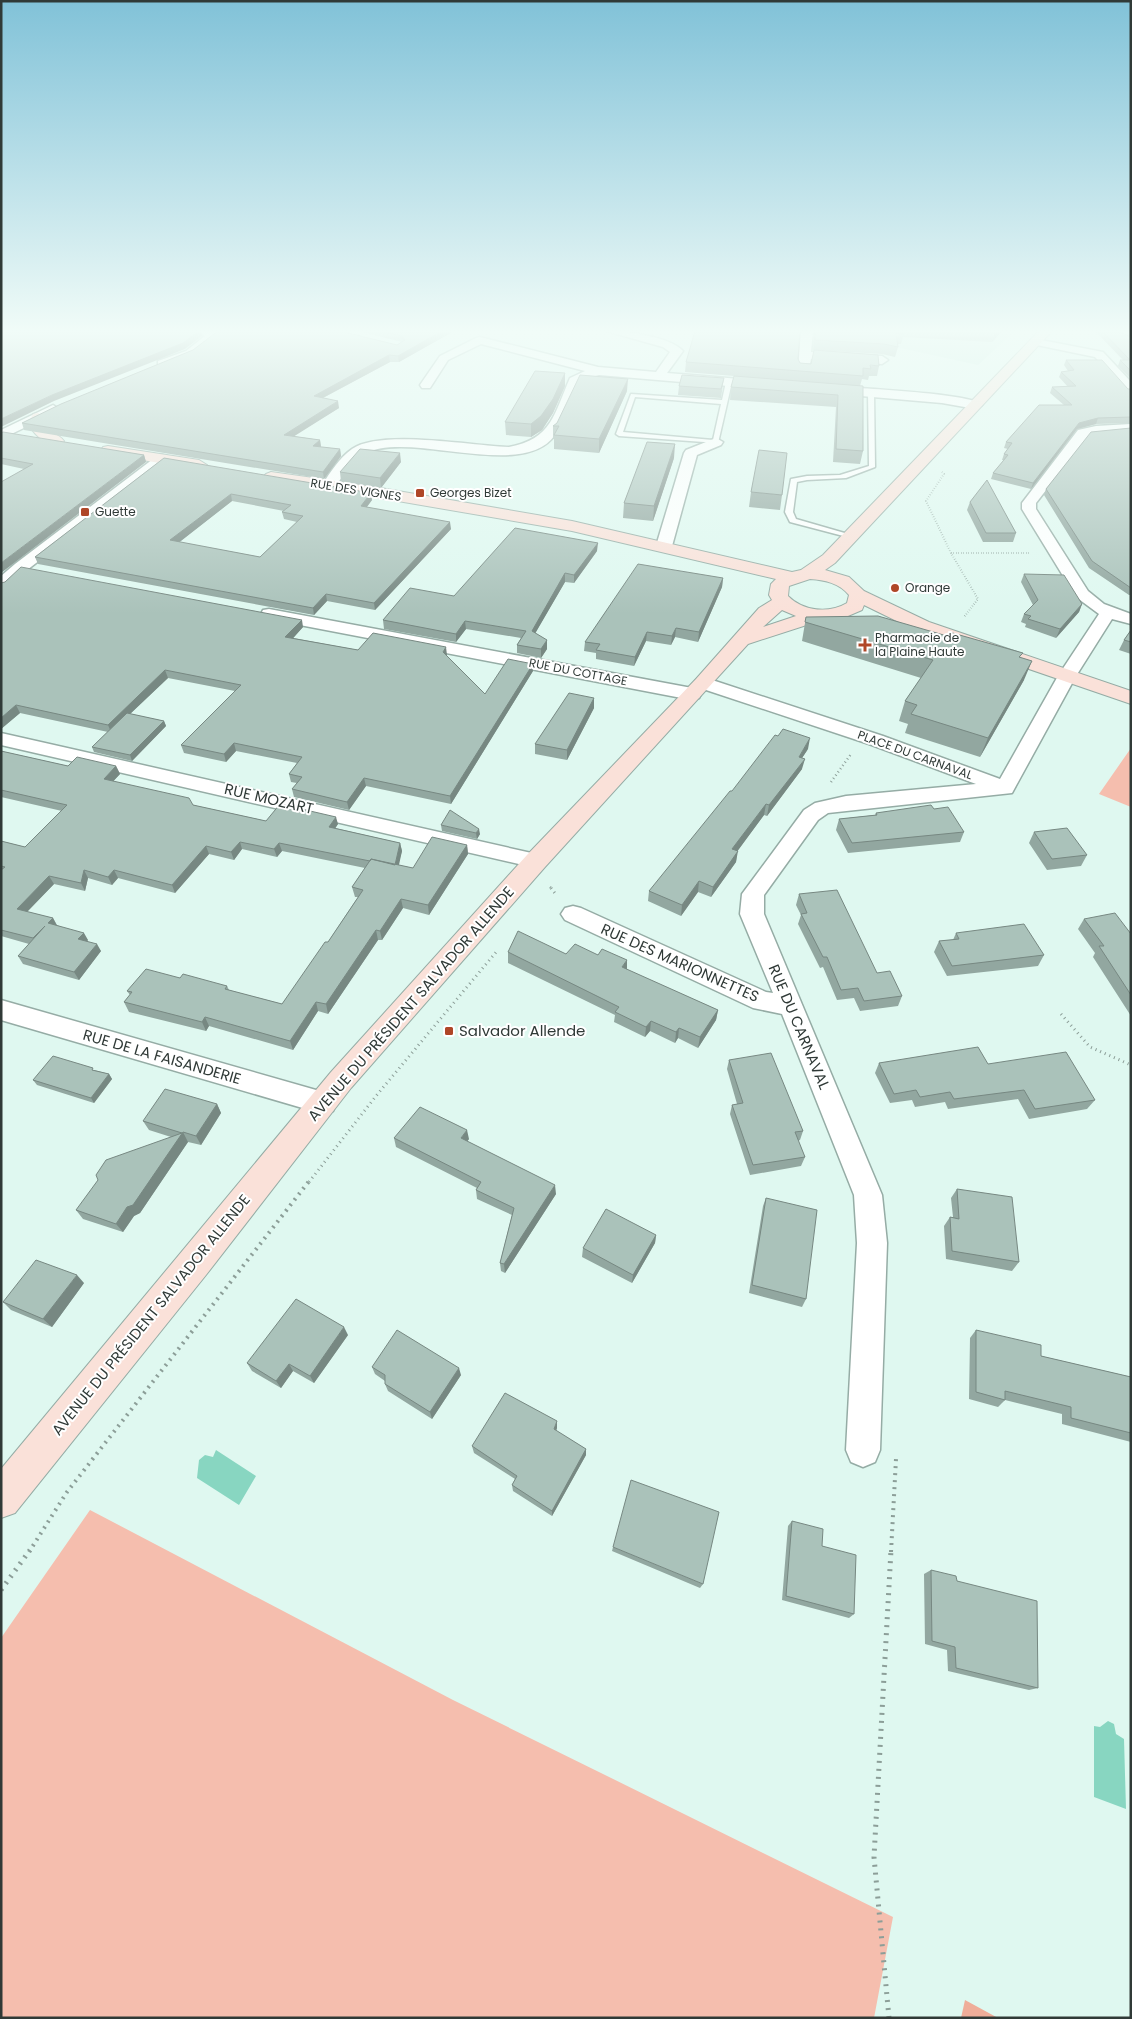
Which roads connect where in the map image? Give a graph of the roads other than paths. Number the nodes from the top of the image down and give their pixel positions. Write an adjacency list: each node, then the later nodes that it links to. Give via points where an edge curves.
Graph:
1 (20, 425): 9 (street)
2 (36, 425): 10 (street, via 41,433)
3 (553, 425): 17 (street, via 547,437 533,448 512,451 404,444 362,449)
4 (622, 425): 11 (lane, via 619,434)
5 (720, 425): 11 (lane)
6 (871, 425): 19 (lane, via 872,467 852,476 801,477 794,481 789,512 793,520)
7 (957, 425): 18 (street)
8 (1131, 428): 29 (street, via 1082,433 1029,503 1029,509 1082,594 1091,604)
9 (3, 433): 10 (street)
10 (57, 441): 12 (street)
11 (716, 442): 20 (street, via 691,453)
12 (76, 444)
13 (95, 448): 14 (street)
14 (162, 459): 15 (street); 22 (street)
15 (218, 468)
16 (255, 474): 17 (street, RUE DES VIGNES)
17 (329, 485): 20 (street, RUE DES VIGNES, via 572,526)
18 (877, 509): 19 (street); 25 (street, via 870,530 857,550)
19 (851, 536): 24 (street, via 829,560)
20 (664, 546): 21 (street, RUE DES VIGNES)
21 (711, 560): 24 (street, RUE DES VIGNES); 27 (street, RUE DES VIGNES)
22 (21, 567): 23 (street); 26 (street)
23 (43, 571)
24 (799, 575): 25 (street, RUE DES VIGNES); 27 (street, AVENUE DU PRÉSIDENT SALVADOR ALLENDE)
25 (854, 576): 30 (street, via 855,606); 33 (street, RUE DES VIGNES)
26 (1, 586)
27 (770, 593): 31 (street, RUE DES VIGNES, via 802,612); 34 (street, AVENUE DU PRÉSIDENT SALVADOR ALLENDE, via 766,612)
28 (249, 610): 36 (street, RUE DU COTTAGE)
29 (1108, 613): 32 (street); 35 (street)
30 (840, 614): 31 (street); 33 (street)
31 (816, 615): 34 (street)
32 (1131, 619)
33 (922, 626): 35 (street)
34 (741, 640): 36 (street, AVENUE DU PRÉSIDENT SALVADOR ALLENDE)
35 (1067, 676): 37 (street); 39 (street)
36 (698, 689): 39 (street, PLACE DU CARNAVAL, via 864,736); 40 (street, AVENUE DU PRÉSIDENT SALVADOR ALLENDE)
37 (1131, 698)
38 (1, 739): 40 (street, RUE MOZART)
39 (1005, 788): 42 (street, RUE DU CARNAVAL, via 846,803 822,808 811,815 753,894 752,914)
40 (546, 870): 44 (street, AVENUE DU PRÉSIDENT SALVADOR ALLENDE, via 341,1080)
41 (573, 914): 42 (street, RUE DES MARIONNETTES, via 762,1001)
42 (789, 1005): 45 (street, RUE DU CARNAVAL, via 868,1195 872,1243)
43 (1, 1010): 44 (street, RUE DE LA FAISANDERIE)
44 (323, 1103): 46 (street, AVENUE DU PRÉSIDENT SALVADOR ALLENDE)
45 (863, 1450)
46 (1, 1499)

